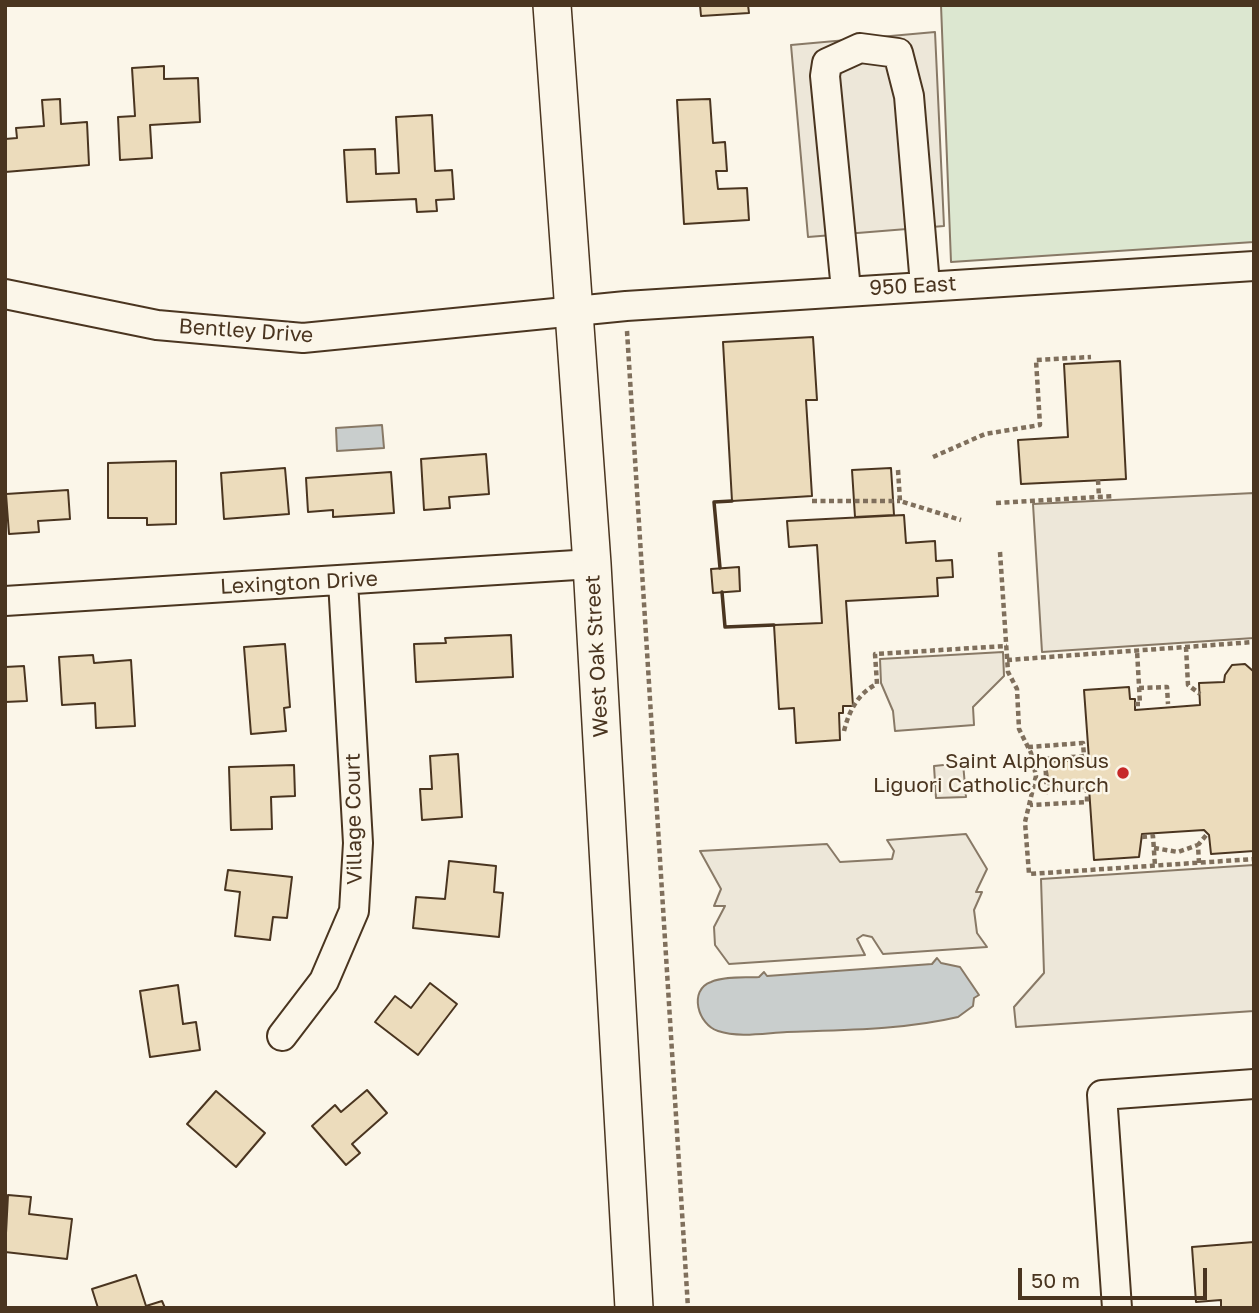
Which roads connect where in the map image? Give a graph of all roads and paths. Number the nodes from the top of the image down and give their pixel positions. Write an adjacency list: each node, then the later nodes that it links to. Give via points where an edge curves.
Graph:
1 (552, 5): 7 (main road, West Oak Street)
2 (1254, 266): 3 (street, 950 East)
3 (925, 285): 4 (street, 950 East); 4 (street, via 909,96 898,52 860,48 827,63 825,76)
4 (846, 290): 6 (street, 950 East)
5 (5, 294): 7 (street, Bentley Drive, via 156,325 303,338)
6 (626, 306): 7 (street, 950 East); 50 (path)
7 (572, 312): 19 (main road, West Oak Street)
8 (1091, 357): 9 (path, via 1036,360 1040,425 985,434)
9 (933, 457)
10 (898, 470): 15 (path)
11 (1098, 480): 13 (path)
12 (1114, 496): 13 (path)
13 (1099, 497): 16 (path)
14 (812, 501): 15 (path)
15 (900, 501): 17 (path)
16 (996, 503)
17 (961, 520)
18 (1000, 552): 23 (path)
19 (592, 564): 20 (street, Lexington Drive); 49 (main road, West Oak Street)
20 (344, 581): 21 (street, Lexington Drive); 47 (street, Village Court, via 358,843 354,911 324,981)
21 (5, 601)
22 (1254, 642): 24 (path)
23 (1007, 646): 26 (path); 31 (path, via 875,653 877,684 860,697)
24 (1186, 647): 25 (path); 28 (path, via 1188,685)
25 (1137, 650): 26 (path); 27 (path)
26 (1007, 660): 33 (path, via 1017,688 1019,729)
27 (1139, 688): 29 (path, via 1140,704); 30 (path, via 1167,687)
28 (1200, 695)
29 (1135, 704)
30 (1168, 704)
31 (844, 731)
32 (1047, 745): 33 (path); 34 (path); 34 (path, via 1083,743 1084,756)
33 (1028, 747): 36 (path)
34 (1048, 758): 35 (path)
35 (1046, 775): 36 (path); 37 (path, via 1047,792)
36 (1036, 776): 39 (path)
37 (1051, 792): 38 (path); 38 (path, via 1087,790 1087,802)
38 (1052, 804): 39 (path)
39 (1030, 805): 46 (path, via 1025,822 1029,874)
40 (1208, 833): 42 (path)
41 (1142, 836): 43 (path, via 1153,836)
42 (1198, 845): 43 (path, via 1178,852); 45 (path)
43 (1154, 848): 46 (path)
44 (1254, 859): 45 (path)
45 (1199, 863): 46 (path)
46 (1154, 866)
47 (282, 1036)
48 (1254, 1084): 51 (street, via 1102,1095)
49 (634, 1308)
50 (688, 1308)
51 (1117, 1308)

